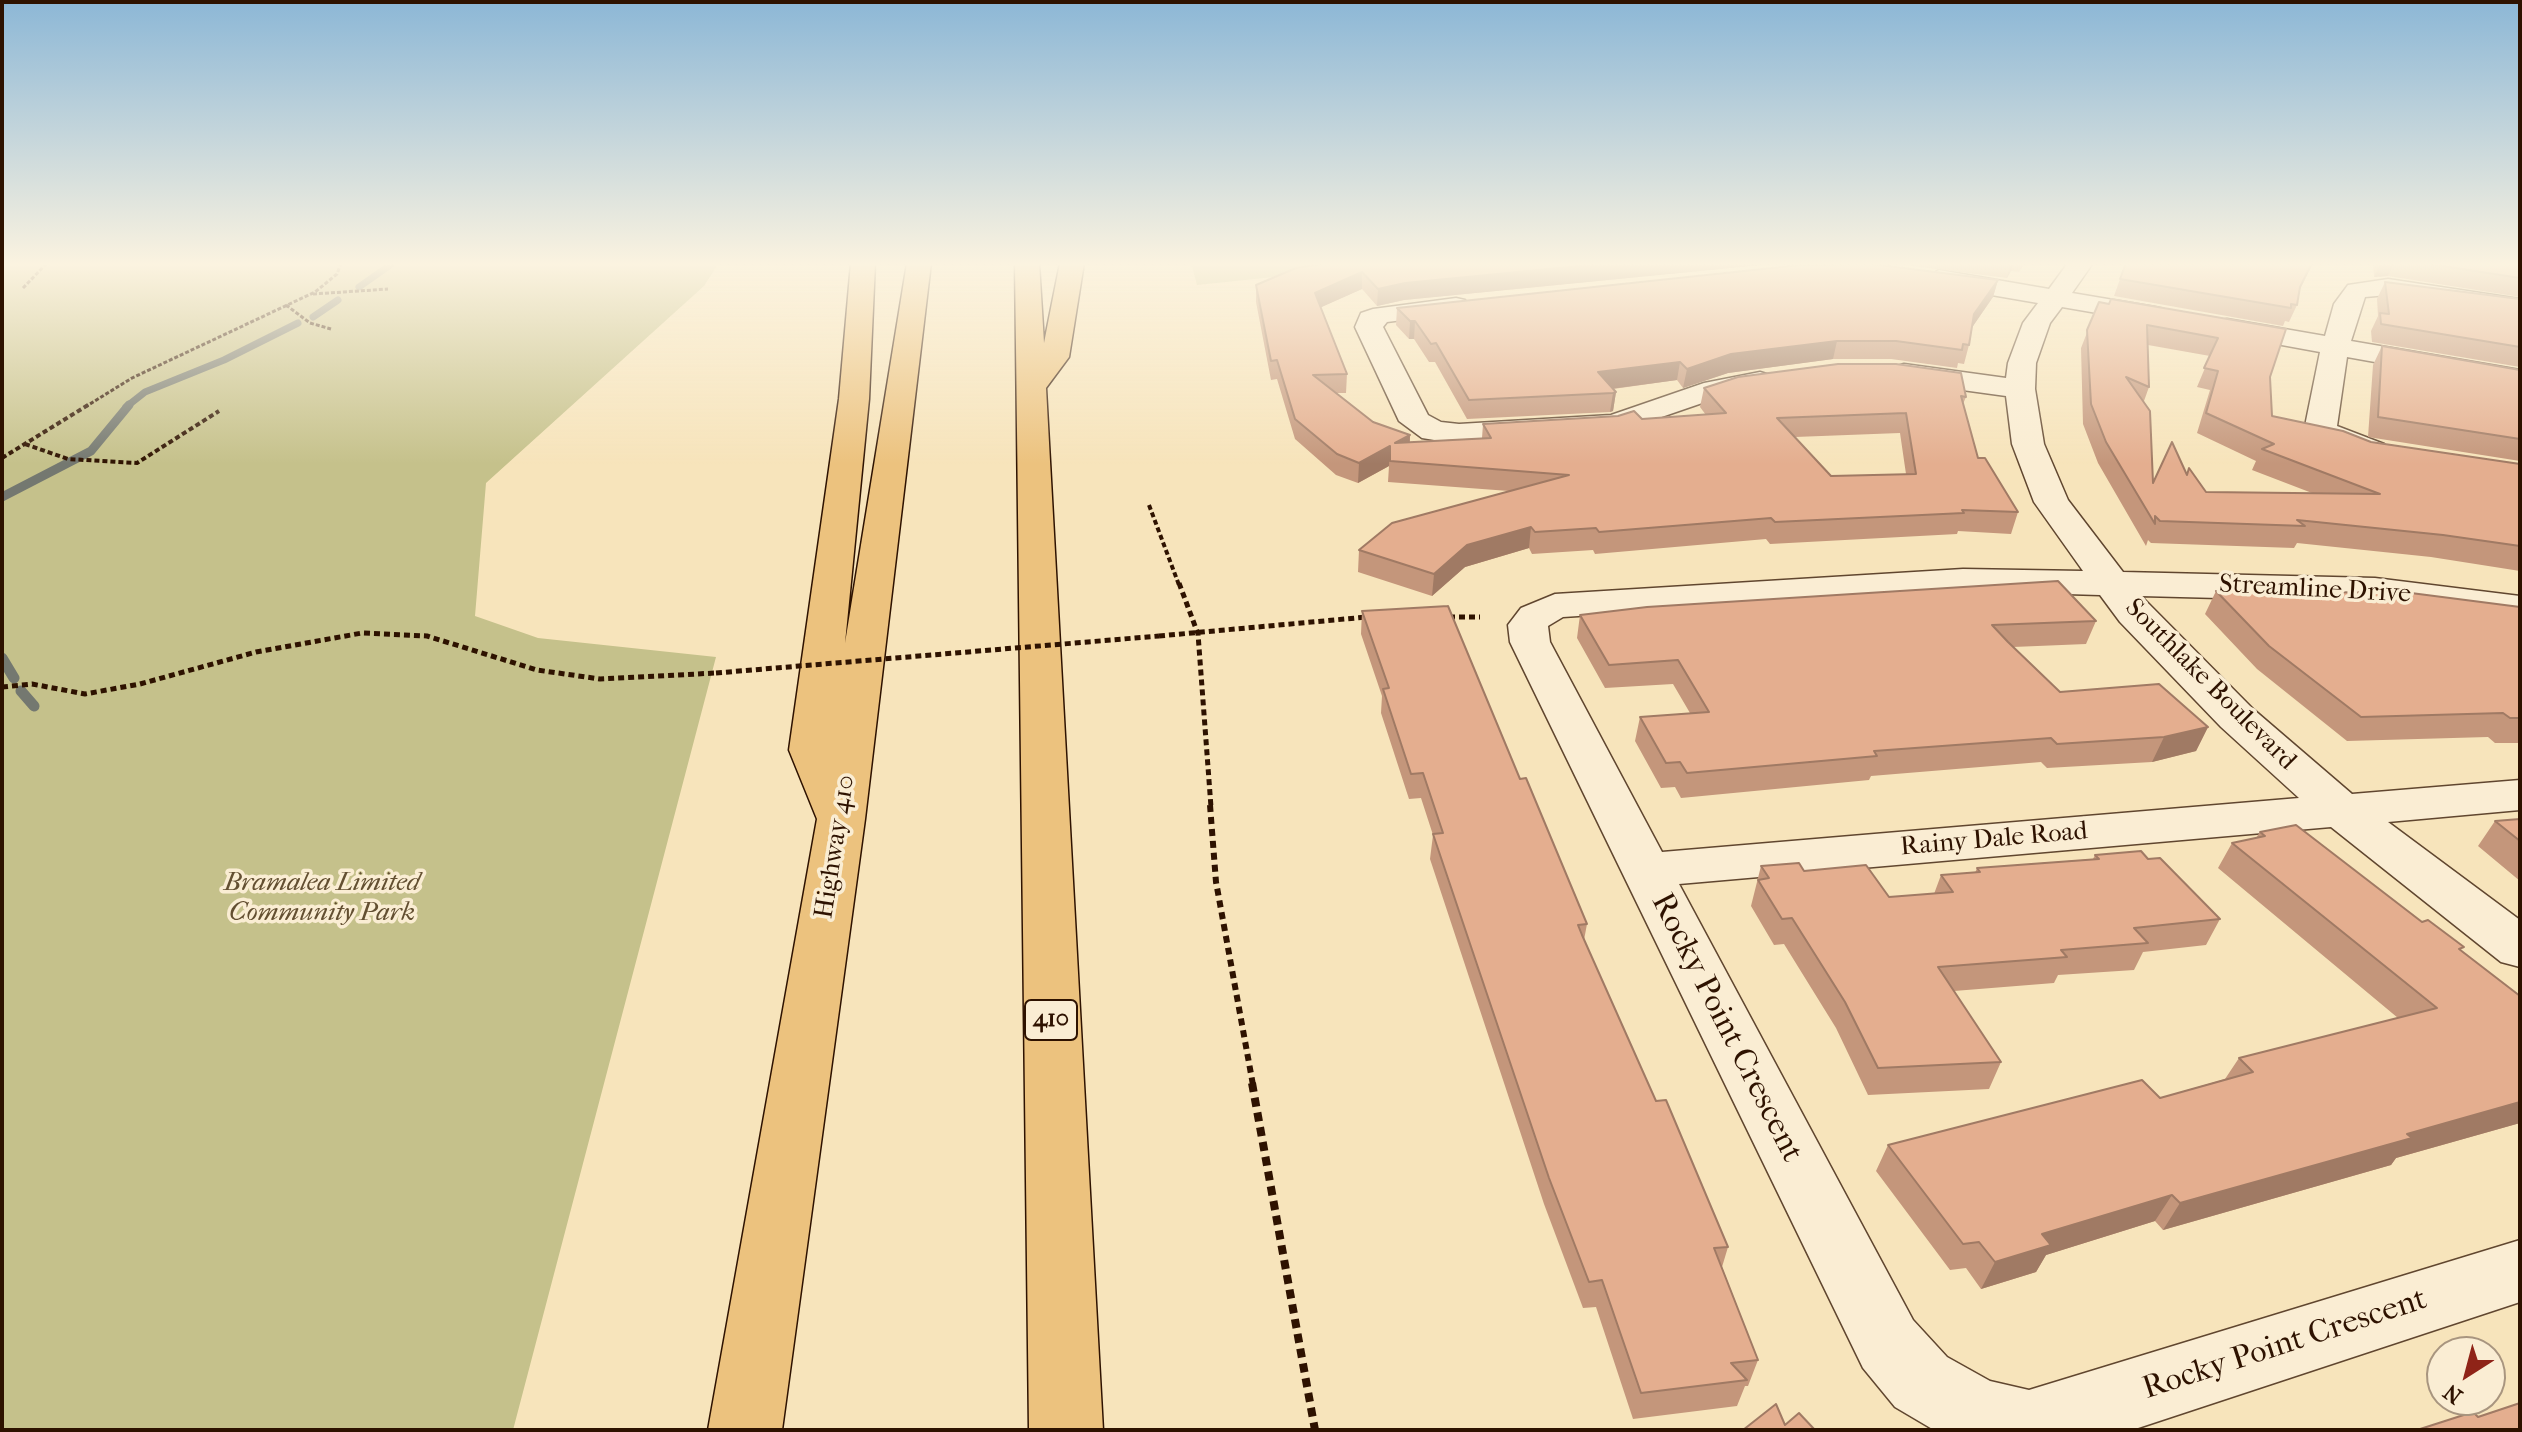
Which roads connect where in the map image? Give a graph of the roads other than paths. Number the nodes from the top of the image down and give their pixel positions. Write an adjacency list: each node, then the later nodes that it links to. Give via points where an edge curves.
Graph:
1 (859, 330): 20 (highway, via 812,750)
2 (910, 330): 20 (highway, Highway 410)
3 (1028, 330): 14 (highway, 410)
4 (1060, 330): 14 (highway, via 1055,357)
5 (1370, 330): 11 (street, via 1415,421 1459,434 1615,424 1728,385)
6 (2036, 330): 13 (street, Southlake Boulevard, via 2025,350)
7 (2238, 330): 9 (street)
8 (2340, 330): 9 (street)
9 (2336, 347): 12 (street); 15 (street, via 2321,426 2325,434 2361,449)
10 (1874, 370): 13 (street)
11 (1788, 377)
12 (2520, 379)
13 (2020, 389): 16 (street, Southlake Boulevard, via 2028,444 2051,502)
14 (1029, 391): 25 (highway, 410)
15 (2399, 456)
16 (2109, 583): 17 (street, Streamline Drive, via 2375,590); 19 (street, Southlake Boulevard, via 2202,684); 21 (street, Rocky Point Crescent, via 1925,581 1555,606 1535,616 1528,625 1530,642)
17 (2520, 608)
18 (2520, 795): 19 (street, Rainy Dale Road)
19 (2342, 811): 21 (street, Rainy Dale Road); 22 (street, Southlake Boulevard)
20 (841, 819): 24 (highway, Highway 410)
21 (1646, 870): 23 (street, Rocky Point Crescent, via 1888,1344 1921,1382 1978,1415 2029,1427)
22 (2520, 948)
23 (2520, 1271)
24 (745, 1430)
25 (1066, 1430)

